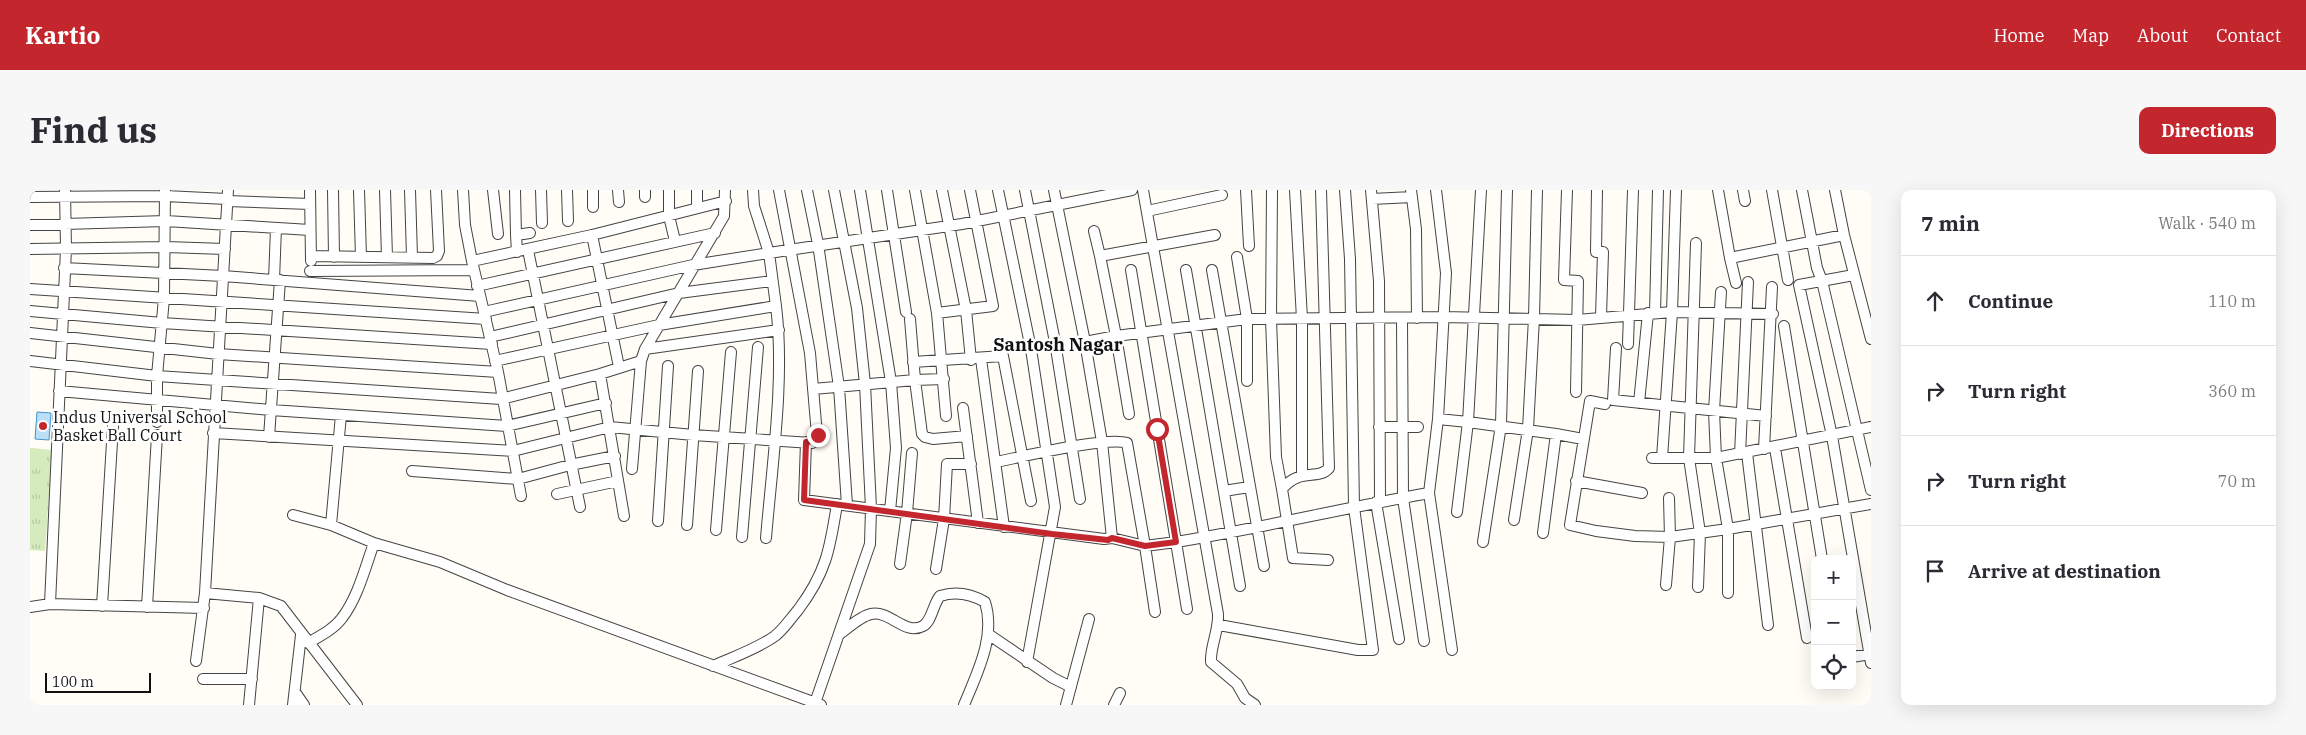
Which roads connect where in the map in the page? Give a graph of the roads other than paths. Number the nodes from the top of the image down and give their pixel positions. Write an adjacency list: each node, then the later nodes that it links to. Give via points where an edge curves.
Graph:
1 (310, 190): 60 (street)
2 (333, 190): 107 (street)
3 (359, 190): 108 (street)
4 (385, 190): 109 (street)
5 (410, 190): 110 (street)
6 (436, 190): 110 (street, via 438,253 433,258)
7 (463, 190): 115 (street, via 465,225)
8 (493, 190): 82 (street)
9 (515, 190): 84 (street)
10 (541, 190): 72 (street)
11 (567, 190): 69 (street)
12 (593, 190): 62 (street)
13 (618, 190): 59 (street)
14 (669, 190): 66 (street)
15 (696, 190): 63 (street)
16 (725, 190): 57 (street)
17 (753, 190): 104 (street, via 754,206)
18 (779, 190): 101 (street)
19 (807, 190): 93 (street)
20 (834, 190): 90 (street)
21 (860, 190): 88 (street)
22 (887, 190): 83 (street)
23 (915, 190): 78 (street)
24 (942, 190): 75 (street)
25 (970, 190): 70 (street)
26 (998, 190): 67 (street)
27 (1025, 190): 64 (street)
28 (1054, 190): 61 (street)
29 (1132, 190): 61 (street)
30 (1143, 190): 65 (street)
31 (1246, 190): 94 (street)
32 (1272, 190): 165 (street)
33 (1295, 190): 166 (street)
34 (1322, 190): 167 (street)
35 (1345, 190): 169 (street)
36 (1436, 190): 157 (street, via 1446,273)
37 (1481, 190): 158 (street)
38 (1507, 190): 168 (street)
39 (1537, 190): 163 (street)
40 (1567, 190): 170 (street, via 1564,280 1578,280)
41 (1597, 190): 159 (street, via 1596,252 1602,252)
42 (1633, 190): 154 (street)
43 (1658, 190): 151 (street)
44 (1676, 190): 147 (street)
45 (1718, 190): 112 (street)
46 (1743, 190): 58 (street)
47 (1772, 190): 97 (street)
48 (1802, 190): 91 (street)
49 (1835, 190): 86 (street)
50 (65, 193): 51 (street); 55 (street); 71 (street)
51 (165, 193): 56 (street); 68 (street)
52 (1372, 194): 53 (street); 160 (street)
53 (1411, 194): 162 (street, via 1416,230)
54 (1222, 195): 65 (street)
55 (30, 197)
56 (227, 197): 60 (street); 74 (street)
57 (726, 201): 63 (street); 81 (street, via 724,216)
58 (1745, 201)
59 (619, 202)
60 (310, 204): 77 (street)
61 (1057, 205): 64 (street); 188 (street)
62 (593, 207)
63 (697, 208): 66 (street)
64 (1030, 210): 67 (street); 270 (street)
65 (1147, 211): 96 (street)
66 (670, 216): 87 (street); 89 (street)
67 (1003, 216): 70 (street); 274 (street, via 1031,350)
68 (166, 221): 71 (street); 74 (street); 95 (street)
69 (568, 221)
70 (977, 221): 75 (street); 144 (street, via 994,306)
71 (65, 222): 73 (street); 99 (street)
72 (542, 223)
73 (30, 224)
74 (225, 225): 76 (street); 100 (street)
75 (948, 226): 78 (street); 144 (street)
76 (276, 228): 77 (street); 125 (street)
77 (310, 230): 105 (street)
78 (922, 230): 83 (street); 150 (street)
79 (1094, 231): 106 (street)
80 (530, 233): 84 (street)
81 (715, 233): 89 (street); 114 (street)
82 (498, 234)
83 (894, 234): 88 (street); 202 (street)
84 (516, 235): 103 (street)
85 (1215, 235): 96 (street)
86 (1844, 235): 91 (street); 123 (street)
87 (592, 236): 102 (street); 113 (street)
88 (868, 238): 90 (street); 214 (street)
89 (675, 241): 113 (street)
90 (844, 241): 93 (street); 216 (street, via 857,308)
91 (1812, 241): 97 (street); 128 (street)
92 (1696, 243): 148 (street)
93 (818, 244): 101 (street); 218 (street)
94 (1249, 246)
95 (166, 247): 99 (street); 100 (street); 121 (street)
96 (1154, 247): 106 (street); 178 (street)
97 (1781, 248): 112 (street); 126 (street)
98 (30, 249): 99 (street)
99 (66, 249): 116 (street)
100 (225, 249): 124 (street)
101 (791, 249): 104 (street); 219 (street, via 810,353)
102 (528, 250): 103 (street); 122 (street)
103 (517, 252): 115 (street)
104 (769, 253): 114 (street); 127 (street)
105 (311, 256): 107 (street); 120 (street)
106 (1100, 256): 185 (street)
107 (334, 257): 108 (street)
108 (361, 257): 109 (street)
109 (387, 257): 110 (street)
110 (412, 257)
111 (1237, 257): 164 (street)
112 (1730, 258): 131 (street)
113 (596, 260): 122 (street); 132 (street)
114 (693, 265): 132 (street); 138 (street)
115 (473, 266): 120 (street); 135 (street)
116 (64, 268): 121 (street); 136 (street)
117 (1131, 270): 181 (street)
118 (1186, 270): 176 (street)
119 (1212, 270): 171 (street)
120 (310, 271): 129 (street)
121 (165, 272): 124 (street); 139 (street)
122 (534, 274): 135 (street); 140 (street)
123 (1854, 274): 128 (street); 183 (street)
124 (223, 276): 125 (street); 141 (street)
125 (277, 280): 129 (street); 142 (street)
126 (1788, 280)
127 (772, 281): 138 (street); 143 (street)
128 (1822, 281): 252 (street); 259 (street, via 1799,285)
129 (309, 282): 135 (street)
130 (1748, 282): 152 (street)
131 (1736, 283)
132 (602, 285): 140 (street); 146 (street)
133 (1772, 287): 155 (street)
134 (30, 289): 136 (street)
135 (478, 291): 156 (street)
136 (63, 292): 139 (street); 153 (street)
137 (1721, 292): 149 (street)
138 (679, 293): 146 (street); 174 (street)
139 (164, 298): 141 (street); 172 (street)
140 (538, 300): 156 (street); 175 (street)
141 (222, 301): 142 (street); 173 (street)
142 (277, 305): 156 (street); 179 (street)
143 (776, 306): 174 (street); 180 (street)
144 (966, 310): 150 (street); 198 (street)
145 (30, 311): 153 (street)
146 (606, 311): 175 (street); 184 (street)
147 (1672, 312): 148 (street); 151 (street); 228 (street)
148 (1694, 312): 149 (street); 230 (street)
149 (1719, 312): 152 (street); 232 (street)
150 (938, 313): 199 (street)
151 (1651, 313): 154 (street); 225 (street)
152 (1748, 313): 155 (street); 235 (street)
153 (62, 314): 172 (street); 186 (street)
154 (1630, 314): 159 (street); 189 (street)
155 (1773, 314): 238 (street)
156 (485, 315): 187 (street)
157 (1443, 317): 158 (street); 162 (street); 239 (street)
158 (1474, 317): 168 (street); 241 (street)
159 (1601, 317): 170 (street)
160 (1379, 318): 161 (street); 169 (street); 246 (street)
161 (1402, 318): 162 (street); 247 (street)
162 (1417, 318)
163 (1534, 318): 168 (street); 170 (street); 250 (street)
164 (1247, 319): 165 (street); 171 (street); 213 (street)
165 (1271, 319): 166 (street); 291 (street, via 1276,457)
166 (1302, 319): 167 (street); 286 (street)
167 (1326, 319): 169 (street); 286 (street, via 1329,468 1320,474)
168 (1504, 319): 242 (street)
169 (1350, 320): 307 (street)
170 (1577, 320): 221 (street)
171 (1222, 322): 176 (street); 290 (street)
172 (162, 323): 173 (street); 191 (street)
173 (220, 325): 179 (street); 196 (street)
174 (659, 325): 184 (street); 194 (street)
175 (543, 326): 187 (street); 193 (street)
176 (1195, 326): 178 (street); 294 (street)
177 (1784, 326): 269 (street)
178 (1167, 329): 181 (street); 334 (street)
179 (275, 330): 187 (street); 197 (street)
180 (779, 330): 194 (street); 266 (street)
181 (1142, 332): 185 (street); 338 (street)
182 (30, 333): 186 (street)
183 (1871, 335)
184 (612, 336): 193 (street); 206 (street)
185 (1116, 336): 188 (street); 234 (street)
186 (62, 338): 191 (street); 203 (street)
187 (491, 341): 204 (street)
188 (1085, 342): 268 (street)
189 (1628, 344)
190 (758, 347): 265 (street)
191 (159, 348): 196 (street); 209 (street)
192 (1616, 348): 225 (street, via 1613,400)
193 (548, 349): 204 (street); 217 (street)
194 (645, 350): 201 (street)
195 (731, 352): 262 (street)
196 (218, 354): 197 (street); 211 (street)
197 (274, 358): 204 (street); 215 (street)
198 (976, 359): 199 (street); 278 (street, via 1003,356); 281 (street)
199 (943, 360): 202 (street); 210 (street)
200 (30, 361): 203 (street)
201 (640, 361): 206 (street); 251 (street)
202 (913, 362): 212 (street)
203 (61, 364): 209 (street); 220 (street)
204 (496, 366): 223 (street)
205 (668, 366): 254 (street)
206 (620, 367): 208 (street)
207 (698, 371): 257 (street)
208 (600, 374): 217 (street); 224 (street)
209 (157, 376): 211 (street); 222 (street)
210 (944, 379): 212 (street); 237 (street)
211 (216, 380): 215 (street); 227 (street)
212 (915, 380): 214 (street); 258 (street, via 922,434 933,439)
213 (1247, 381)
214 (890, 382): 216 (street); 310 (street, via 896,448)
215 (272, 383): 223 (street); 231 (street)
216 (864, 384): 218 (street); 308 (street)
217 (556, 386): 223 (street); 233 (street)
218 (839, 387): 219 (street); 305 (street)
219 (813, 389): 267 (street, via 818,435 815,441)
220 (60, 391): 222 (street); 353 (street)
221 (1576, 392)
222 (157, 399): 227 (street); 240 (street)
223 (501, 399): 244 (street)
224 (606, 403): 233 (street); 245 (street)
225 (1640, 403): 228 (street)
226 (1605, 404): 263 (street, via 1590,401)
227 (215, 405): 231 (street); 253 (street)
228 (1667, 405): 230 (street); 279 (street, via 1657,458)
229 (963, 408): 258 (street)
230 (1690, 408): 232 (street); 279 (street)
231 (271, 410): 236 (street); 260 (street)
232 (1714, 411): 235 (street); 280 (street)
233 (561, 412): 244 (street); 261 (street)
234 (1129, 414)
235 (1743, 414): 238 (street); 276 (street)
236 (341, 415): 244 (street); 264 (street)
237 (946, 416)
238 (1766, 416): 272 (street)
239 (1438, 419): 241 (street); 296 (street)
240 (157, 422)
241 (1468, 422): 242 (street); 311 (street)
242 (1501, 425): 250 (street); 339 (street)
243 (113, 426): 354 (street)
244 (507, 426): 273 (street)
245 (610, 427): 251 (street); 261 (street); 277 (street)
246 (1379, 427): 247 (street); 303 (street)
247 (1403, 427): 248 (street); 299 (street)
248 (1418, 427)
249 (1871, 427): 252 (street)
250 (1528, 429): 256 (street); 318 (street)
251 (635, 430): 254 (street); 284 (street)
252 (1858, 430): 259 (street); 293 (street)
253 (213, 433): 260 (street); 350 (street)
254 (664, 433): 257 (street); 319 (street)
255 (157, 434): 356 (street)
256 (1556, 434): 263 (street); 329 (street)
257 (693, 435): 262 (street); 324 (street)
258 (967, 436): 282 (street)
259 (1832, 436): 269 (street); 309 (street)
260 (269, 437): 264 (street)
261 (566, 438): 273 (street); 283 (street)
262 (724, 438): 265 (street); 328 (street)
263 (1583, 438): 288 (street)
264 (339, 440): 273 (street); 323 (street)
265 (750, 440): 266 (street); 333 (street)
266 (775, 440): 267 (street); 336 (street)
267 (806, 442): 305 (street, via 804,500)
268 (1102, 442): 270 (street); 337 (street); 341 (street, via 1121,440 1130,448)
269 (1803, 442): 271 (street); 313 (street)
270 (1073, 448): 274 (street); 301 (street)
271 (1775, 448): 272 (street); 316 (street)
272 (1764, 449): 276 (street)
273 (513, 451): 287 (street)
274 (1045, 452): 278 (street); 332 (street, via 1055,507)
275 (912, 453): 312 (street)
276 (1743, 453): 280 (street); 322 (street)
277 (615, 456): 283 (street); 289 (street)
278 (1023, 456): 281 (street); 302 (street)
279 (1689, 458): 280 (street); 331 (street)
280 (1716, 458): 327 (street)
281 (996, 462): 325 (street)
282 (971, 464): 317 (street, via 947,464); 321 (street)
283 (570, 465): 287 (street); 292 (street)
284 (632, 469)
285 (412, 471): 287 (street)
286 (1302, 474): 291 (street)
287 (518, 479): 298 (street)
288 (1576, 480): 295 (street); 335 (street, via 1570,524 1596,531)
289 (618, 481): 292 (street); 315 (street)
290 (1249, 487): 294 (street); 326 (street)
291 (1282, 489): 320 (street)
292 (576, 490): 297 (street); 306 (street)
293 (1871, 490)
294 (1224, 491): 330 (street)
295 (1642, 492)
296 (1429, 493): 299 (street); 370 (street)
297 (557, 494)
298 (521, 496)
299 (1403, 498): 303 (street); 368 (street)
300 (1669, 498): 335 (street)
301 (1080, 499)
302 (1031, 501)
303 (1378, 501): 307 (street); 367 (street)
304 (1871, 504): 309 (street)
305 (842, 505): 308 (street); 375 (street, via 830,552 805,600 775,635)
306 (580, 507)
307 (1354, 507): 320 (street); 362 (street, via 1373,650)
308 (871, 508): 310 (street); 363 (street, via 870,544)
309 (1845, 509): 313 (street); 372 (street)
310 (890, 511): 312 (street)
311 (1457, 512)
312 (907, 513): 317 (street); 344 (street)
313 (1815, 513): 316 (street); 342 (street)
314 (293, 515): 323 (street)
315 (624, 516)
316 (1787, 518): 322 (street); 366 (street)
317 (944, 519): 321 (street); 346 (street)
318 (1514, 520)
319 (658, 522)
320 (1287, 522): 326 (street); 343 (street, via 1293,558)
321 (978, 523): 325 (street)
322 (1757, 523): 327 (street); 361 (street)
323 (331, 525): 340 (street)
324 (687, 525)
325 (1004, 527): 332 (street)
326 (1255, 529): 330 (street); 345 (street)
327 (1728, 529): 331 (street); 351 (street)
328 (716, 530)
329 (1543, 532)
330 (1231, 533): 334 (street); 348 (street)
331 (1700, 533): 335 (street); 349 (street)
332 (1052, 534): 337 (street); 374 (street)
333 (742, 536)
334 (1204, 537): 338 (street); 362 (street)
335 (1670, 537): 347 (street)
336 (766, 538)
337 (1112, 538): 341 (street)
338 (1176, 542): 341 (street); 358 (street)
339 (1483, 542)
340 (374, 543): 369 (street, via 358,589 342,618 329,631); 375 (street, via 440,562)
341 (1145, 546): 359 (street)
342 (1821, 555)
343 (1328, 560)
344 (900, 564)
345 (1264, 566)
346 (936, 569)
347 (1666, 585)
348 (1240, 586)
349 (1698, 587)
350 (205, 593): 352 (street); 357 (street)
351 (1728, 593)
352 (259, 598): 365 (street, via 281,606); 377 (street)
353 (50, 604): 354 (street); 355 (street)
354 (102, 606): 356 (street)
355 (30, 607)
356 (147, 607): 357 (street)
357 (204, 608): 373 (street)
358 (1187, 609)
359 (1155, 612)
360 (1089, 619): 378 (street)
361 (1768, 625)
362 (1219, 626): 389 (street, via 1211,662)
363 (841, 633): 364 (street, via 869,614 878,613 901,625 918,628 926,623 940,596 963,593 985,602 990,621); 381 (street)
364 (988, 634): 374 (street); 386 (street)
365 (301, 635): 369 (street); 379 (street)
366 (1807, 638)
367 (1399, 639)
368 (1424, 641)
369 (308, 643): 385 (street)
370 (1452, 650)
371 (1856, 657): 372 (street)
372 (1870, 657)
373 (196, 661)
374 (1028, 662): 378 (street)
375 (713, 666): 381 (street)
376 (203, 679): 377 (street)
377 (252, 679): 382 (street)
378 (1071, 687): 387 (street)
379 (295, 692): 383 (street); 384 (street)
380 (1120, 693): 388 (street)
381 (818, 704)
382 (249, 705)
383 (293, 705)
384 (304, 705)
385 (357, 705)
386 (964, 705)
387 (1066, 705)
388 (1114, 705)
389 (1255, 705)

